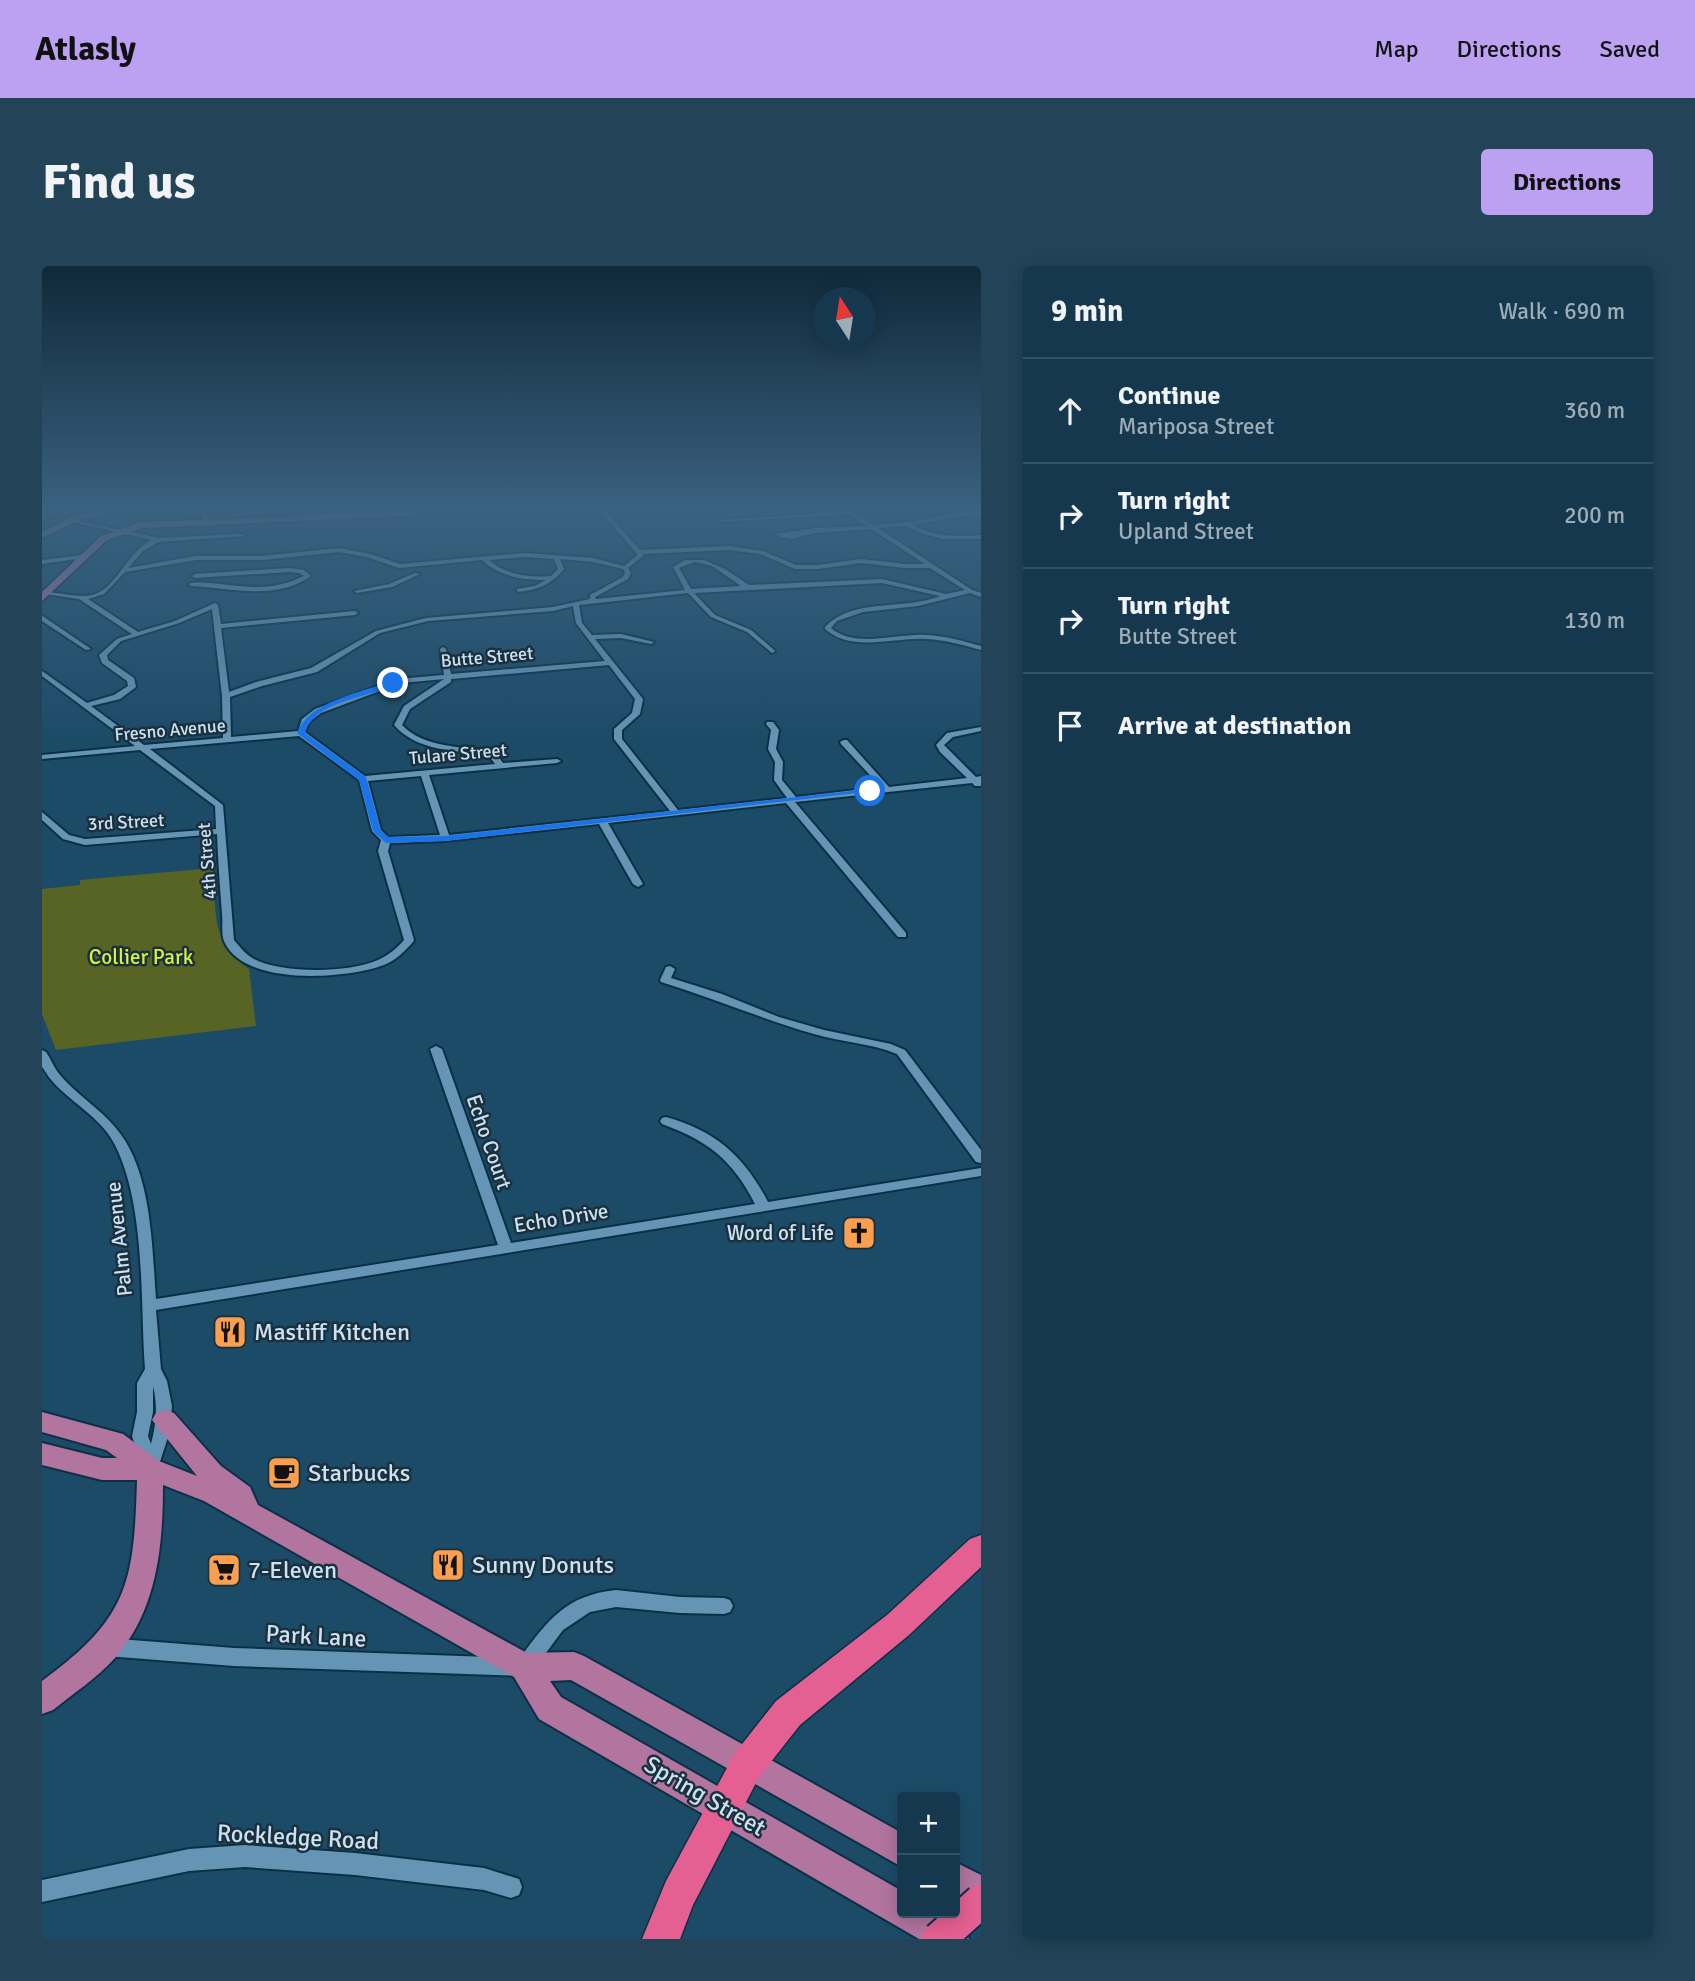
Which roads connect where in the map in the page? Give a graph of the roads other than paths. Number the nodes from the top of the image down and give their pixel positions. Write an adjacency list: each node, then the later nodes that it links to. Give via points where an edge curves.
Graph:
1 (57, 583): 21 (main road)
2 (112, 583): 23 (street, via 101,596)
3 (296, 583): 12 (street, via 271,589)
4 (397, 583): 17 (street)
5 (547, 583): 15 (street)
6 (617, 583): 24 (street, via 593,596)
7 (685, 583): 18 (street)
8 (741, 583): 14 (street)
9 (842, 583): 14 (street)
10 (891, 583): 22 (street)
11 (957, 583): 16 (street)
12 (191, 584): 19 (street)
13 (981, 587): 16 (street)
14 (748, 588): 18 (street)
15 (518, 590)
16 (968, 590): 20 (street); 22 (street)
17 (357, 591)
18 (689, 591): 24 (street); 35 (street, via 713,616 749,631)
19 (188, 594)
20 (981, 595)
21 (45, 596): 23 (street)
22 (946, 596): 32 (street, via 928,603 845,614 827,628 849,639 924,636)
23 (81, 597): 29 (street)
24 (594, 601): 25 (street)
25 (576, 604): 30 (street, via 579,623); 39 (street, via 439,617 386,629 314,670)
26 (355, 613): 28 (street)
27 (42, 618): 33 (street)
28 (218, 626): 29 (street, via 215,605); 39 (street)
29 (138, 634): 40 (street, via 119,640 103,654 105,662 131,680 130,689)
30 (590, 637): 31 (street, via 621,636); 36 (street)
31 (651, 642)
32 (981, 648)
33 (88, 649)
34 (443, 649): 38 (street)
35 (772, 651)
36 (610, 663): 38 (street, Butte Street); 55 (street, via 639,699 636,714 618,729 618,739)
37 (43, 674): 40 (street, 4th Street)
38 (449, 676): 43 (street, Butte Street, via 400,681 331,705 309,717); 49 (street, via 407,708 398,725 409,735 433,744 492,754)
39 (226, 696): 44 (street)
40 (87, 705): 46 (street, 4th Street)
41 (770, 724): 54 (street, via 775,730 772,749 779,762 778,780)
42 (981, 729): 52 (street, via 950,735 940,745)
43 (301, 733): 44 (street, Fresno Avenue); 51 (street)
44 (227, 741): 46 (street, Fresno Avenue)
45 (844, 742): 53 (street)
46 (145, 748): 47 (street, Fresno Avenue); 58 (street, 4th Street, via 219,805)
47 (42, 757)
48 (556, 761): 49 (street, Tulare Street)
49 (501, 766): 50 (street, Tulare Street)
50 (424, 773): 51 (street, Tulare Street); 59 (street)
51 (363, 779): 60 (street, via 377,831)
52 (979, 782): 53 (street)
53 (887, 789): 54 (street)
54 (791, 800): 55 (street); 62 (street)
55 (676, 813): 57 (street)
56 (42, 815): 58 (street, 3rd Street, via 66,837 85,842)
57 (602, 821): 59 (street); 61 (street)
58 (221, 831): 60 (street, 4th Street, via 229,940 252,962 296,972 371,966 405,948 409,940 383,850)
59 (445, 838): 60 (street)
60 (386, 840)
61 (638, 884)
62 (902, 934)
63 (670, 969): 67 (street, via 665,980 775,1019 901,1052)
64 (436, 1049): 70 (street, Echo Court)
65 (42, 1054): 71 (street, Palm Avenue, via 53,1074 120,1141 135,1175)
66 (666, 1121): 69 (street, via 694,1130 724,1148 744,1170)
67 (981, 1159)
68 (981, 1172): 69 (street, Echo Drive)
69 (764, 1207): 70 (street, Echo Drive)
70 (506, 1248): 71 (street, Echo Drive)
71 (148, 1306): 72 (street, Palm Avenue)
72 (153, 1369): 73 (street, Palm Avenue, via 163,1385); 76 (street, Palm Avenue, via 145,1383 139,1436)
73 (165, 1420): 76 (street, Palm Avenue); 77 (main road, via 212,1474 241,1495)
74 (42, 1422): 76 (main road, Spring Street, via 114,1441)
75 (42, 1454): 76 (main road, Spring Street, via 102,1469)
76 (150, 1469): 77 (main road, Spring Street); 80 (main road, via 143,1576 131,1607)
77 (248, 1512): 81 (main road, Spring Street)
78 (978, 1549): 83 (highway, via 898,1625 788,1713)
79 (724, 1606): 81 (street, via 596,1599 556,1625)
80 (106, 1647): 81 (street, Park Lane, via 234,1657); 82 (main road)
81 (524, 1667): 83 (main road, via 574,1665); 84 (main road, Spring Street, via 550,1708)
82 (42, 1699)
83 (747, 1765): 84 (highway); 85 (main road)
84 (725, 1807): 91 (main road, Spring Street); 93 (highway)
85 (897, 1848)
86 (960, 1882): 89 (main road)
87 (511, 1887): 88 (street, Rockledge Road, via 484,1879 367,1865 245,1856 189,1860)
88 (42, 1891)
89 (981, 1893)
90 (981, 1901): 94 (highway, bridge)
91 (897, 1907)
92 (917, 1918): 95 (main road)
93 (661, 1939)
94 (939, 1939)
95 (953, 1939)

